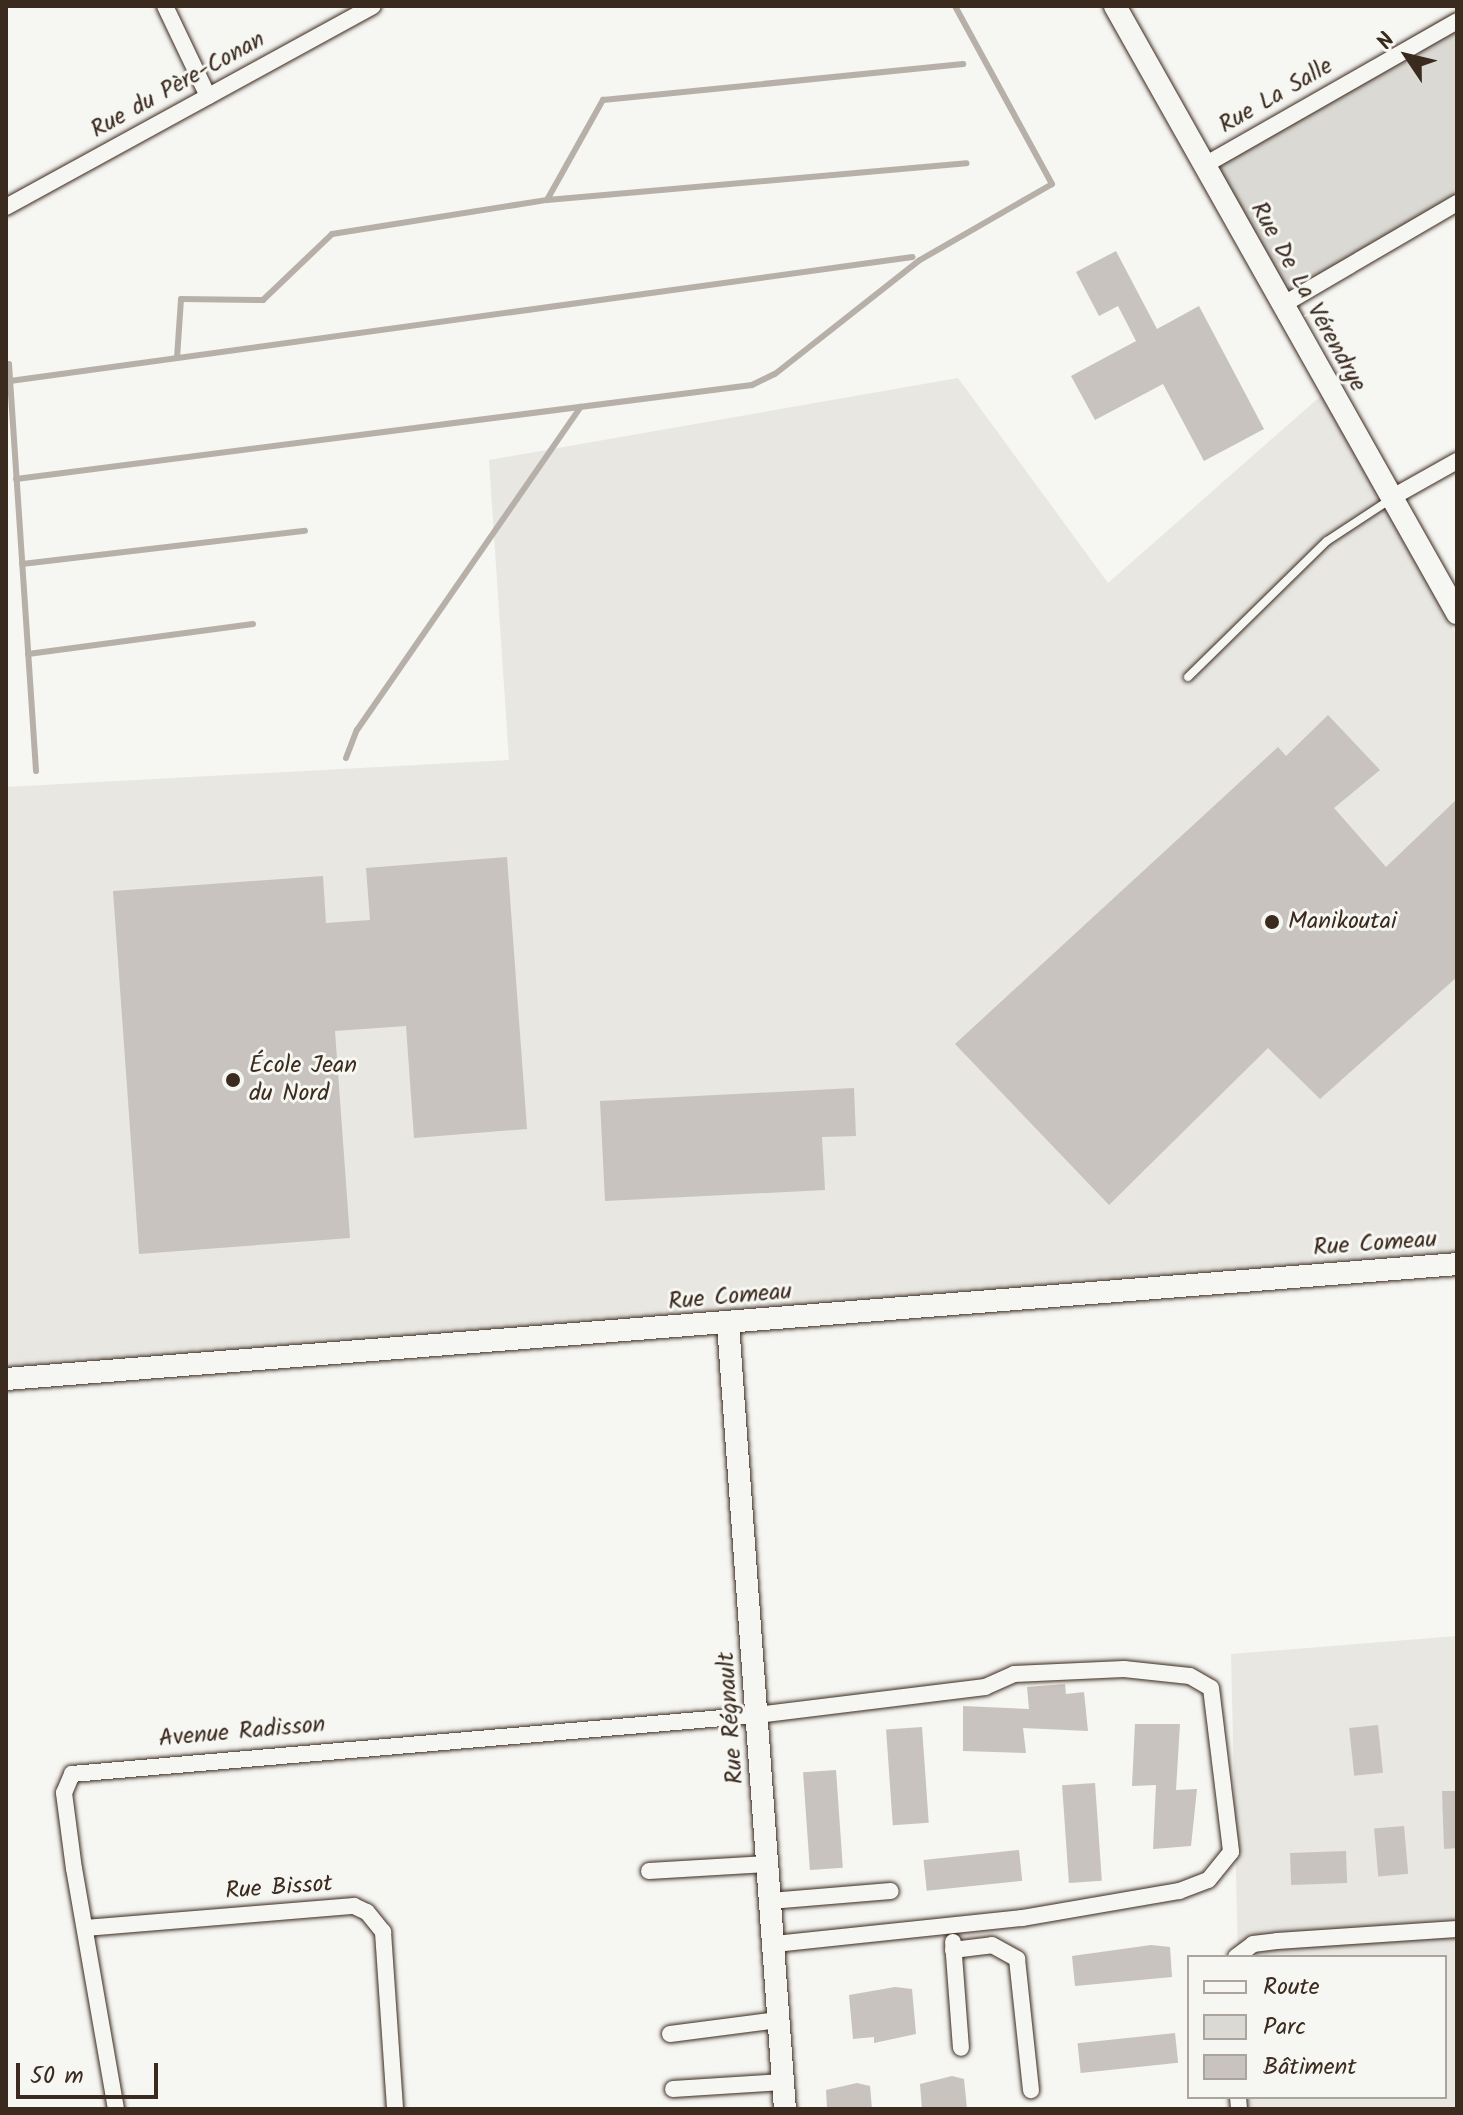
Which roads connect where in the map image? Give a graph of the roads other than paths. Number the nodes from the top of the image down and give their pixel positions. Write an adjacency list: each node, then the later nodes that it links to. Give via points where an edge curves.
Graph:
1 (165, 6): 5 (street)
2 (373, 6): 5 (street, Rue du Père-Conan)
3 (1115, 6): 6 (street, Rue De La Vérendrye)
4 (1457, 21): 6 (street, Rue La Salle)
5 (208, 96): 8 (street, Rue du Père-Conan)
6 (1203, 166): 9 (street, Rue De La Vérendrye)
7 (1457, 203): 9 (street)
8 (6, 207)
9 (1284, 304): 11 (street, Rue De La Vérendrye)
10 (1457, 461): 11 (street)
11 (1391, 498): 12 (street, Rue De La Vérendrye); 13 (lane, via 1327,541)
12 (1457, 613)
13 (1188, 677)
14 (1457, 1264): 15 (street, Rue Comeau)
15 (728, 1324): 16 (street, Rue Comeau); 17 (street, Rue Régnault)
16 (6, 1379)
17 (757, 1715): 18 (street, Rue Régnault); 22 (street, via 985,1687 1014,1674 1124,1669 1190,1676 1211,1688 1231,1852 1222,1870 1179,1891); 23 (street, Avenue Radisson, via 72,1774 64,1793)
18 (767, 1864): 19 (street); 21 (street, Rue Régnault)
19 (649, 1871)
20 (891, 1891): 21 (street)
21 (770, 1901): 25 (street, Rue Régnault)
22 (951, 1925): 25 (street); 26 (street)
23 (85, 1928): 34 (street, Avenue Radisson); 35 (street, Rue Bissot, via 354,1906 367,1912 383,1932)
24 (1457, 1929): 27 (street, via 1277,1941 1253,1944)
25 (773, 1944): 28 (street, Rue Régnault)
26 (953, 1950): 30 (street); 33 (street, via 992,1945 1017,1959)
27 (1239, 1955)
28 (778, 2020): 29 (street); 31 (street, Rue Régnault)
29 (670, 2034)
30 (961, 2048)
31 (783, 2082): 32 (street); 36 (street, Rue Régnault)
32 (673, 2089)
33 (1031, 2090)
34 (116, 2109)
35 (395, 2109)
36 (785, 2109)

